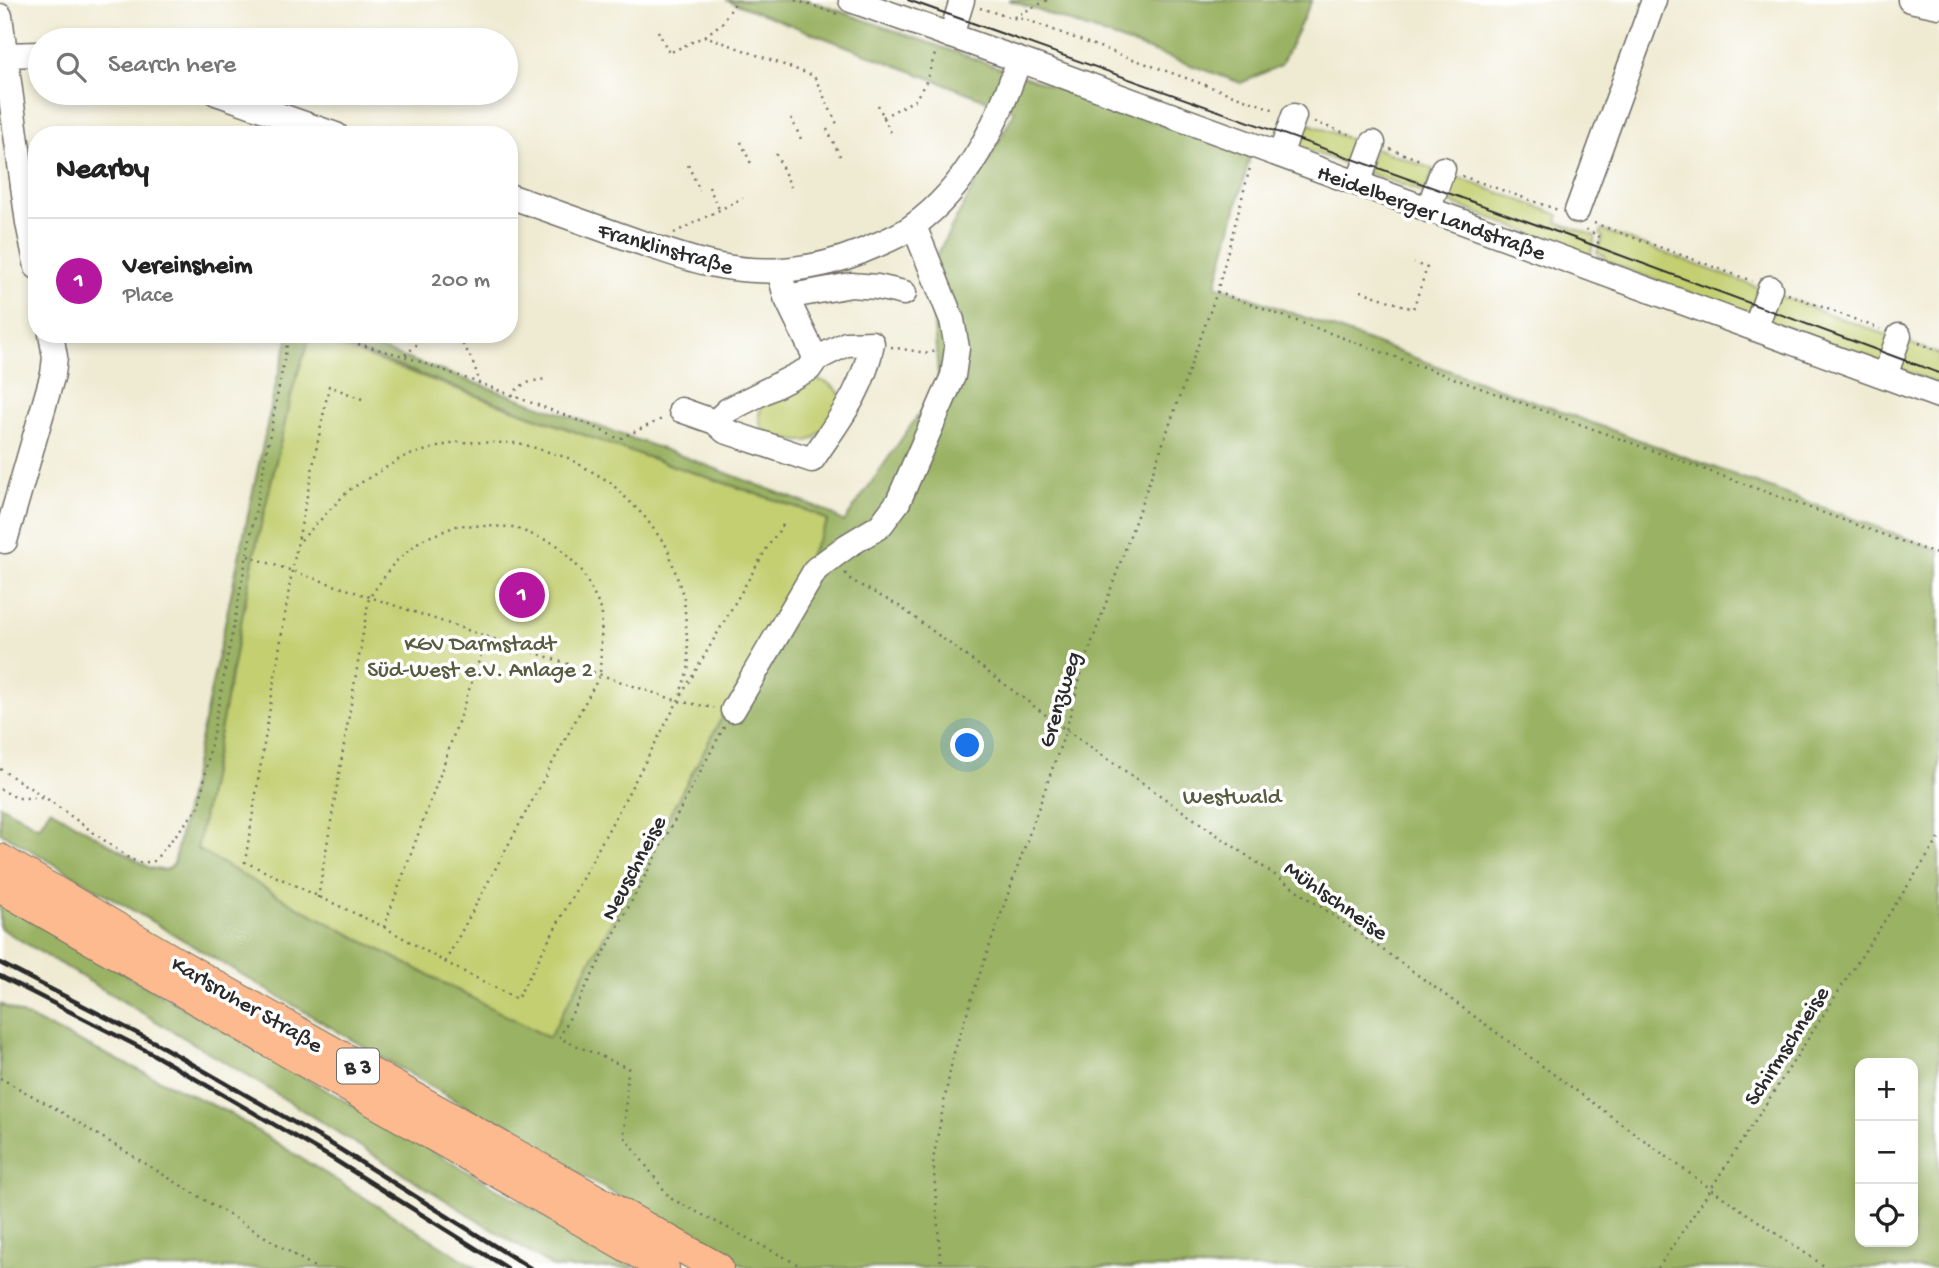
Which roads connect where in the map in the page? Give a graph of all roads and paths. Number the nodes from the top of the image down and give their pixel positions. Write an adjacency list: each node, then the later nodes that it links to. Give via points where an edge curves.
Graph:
1 (737, 0): 12 (path, via 722,23)
2 (851, 0): 13 (street, Heidelberger Landstraße, via 924,26)
3 (962, 0): 13 (street)
4 (1048, 0): 10 (path)
5 (1654, 0): 43 (street)
6 (1910, 0): 7 (street)
7 (1939, 6)
8 (986, 10): 10 (path)
9 (0, 16): 15 (street)
10 (1012, 18): 19 (path, via 1049,27)
11 (658, 31): 12 (path, via 669,53)
12 (705, 36): 22 (path, via 814,76)
13 (944, 42): 16 (street, Heidelberger Landstraße); 20 (path, via 915,100)
14 (28, 54): 15 (street)
15 (5, 55): 44 (street)
16 (1019, 60): 29 (street, Heidelberger Landstraße); 45 (street, Franklinstraße, via 981,149 944,198)
17 (877, 104): 20 (path)
18 (250, 105): 23 (street)
19 (1294, 116): 28 (path); 29 (street)
20 (883, 117): 25 (path)
21 (791, 118): 26 (path)
22 (837, 124)
23 (310, 126)
24 (827, 129): 31 (path)
25 (892, 135)
26 (802, 141)
27 (741, 142): 33 (path)
28 (1373, 143): 34 (path); 35 (street)
29 (1269, 151): 35 (street, Heidelberger Landstraße); 52 (path, Grenzweg, via 1250,167)
30 (776, 154): 37 (path)
31 (842, 160)
32 (688, 165): 38 (path)
33 (752, 166)
34 (1443, 169): 42 (street); 43 (path)
35 (1358, 183): 42 (street, Heidelberger Landstraße)
36 (709, 187): 41 (path)
37 (791, 187)
38 (700, 191)
39 (743, 198): 41 (path)
40 (518, 199): 49 (street, Franklinstraße, via 686,257 735,269)
41 (719, 209): 46 (path)
42 (1429, 210): 48 (street, Heidelberger Landstraße)
43 (1578, 218): 48 (path, via 1600,237); 50 (path)
44 (28, 223)
45 (914, 226): 49 (street, Franklinstraße, via 843,259); 63 (street, via 952,320)
46 (668, 236)
47 (1414, 263): 51 (path, via 1427,268 1413,309)
48 (1588, 268): 55 (street, Heidelberger Landstraße)
49 (779, 270): 54 (street)
50 (1770, 288): 55 (street); 56 (path)
51 (1361, 291)
52 (1217, 292): 78 (path); 87 (path, Grenzweg, via 1083,667)
53 (904, 293): 54 (street, via 851,285)
54 (786, 297): 66 (street)
55 (1755, 329): 67 (street, Heidelberger Landstraße)
56 (1899, 336): 64 (path); 67 (street)
57 (53, 343): 76 (street, via 53,374 5,541)
58 (287, 343): 79 (path)
59 (355, 343): 65 (path)
60 (419, 343): 65 (path)
61 (462, 343): 69 (path)
62 (872, 343): 63 (path, via 926,353); 66 (street, via 846,344); 74 (street, via 856,395 812,460 724,430)
63 (957, 348): 80 (street, via 953,376 898,502 880,526)
64 (1939, 351)
65 (404, 356): 69 (path)
66 (816, 359): 74 (street, via 809,369 727,410)
67 (1885, 376): 71 (street, Heidelberger Landstraße)
68 (546, 380): 70 (path, via 516,388)
69 (479, 383): 70 (path)
70 (512, 396): 73 (path, via 619,439)
71 (1939, 396)
72 (362, 399): 77 (path, via 329,386)
73 (681, 410): 74 (street)
74 (715, 422)
75 (786, 521): 85 (path)
76 (0, 539)
77 (299, 541): 81 (path); 85 (path, via 349,490 402,457 468,442 519,443 568,458 610,482 667,547 684,598 690,666)
78 (1939, 555)
79 (248, 556): 81 (path); 90 (path, via 199,807 166,848 154,861 130,859)
80 (830, 558): 86 (street, via 816,569); 87 (path, Mühlschneise, via 851,580 899,606)
81 (292, 571): 82 (path); 94 (path, via 245,862)
82 (369, 598): 83 (path); 84 (path, via 394,563 421,540 459,525 513,527 556,544 582,570 602,611); 94 (path)
83 (487, 637): 84 (path); 95 (path)
84 (600, 675): 85 (path); 96 (path)
85 (678, 701): 86 (path); 96 (path, via 517,999)
86 (733, 710): 102 (path, Neuschneise, via 559,1038 628,1068 624,1136 670,1198)
87 (1066, 730): 98 (path, Mühlschneise, via 1393,957); 103 (path, Grenzweg, via 953,1056 933,1160)
88 (0, 769): 90 (path)
89 (0, 789): 90 (path, via 17,798)
90 (46, 798)
91 (1939, 839): 98 (path, Schirmschneise)
92 (0, 859): 101 (main road, Karlsruher Straße / B 3)
93 (0, 887): 100 (main road, Karlsruher Straße / B 3)
94 (318, 898): 95 (path)
95 (384, 927): 96 (path)
96 (445, 962)
97 (0, 1078): 99 (path)
98 (1711, 1189): 104 (path, Schirmschneise); 105 (path, Mühlschneise)
99 (316, 1268)
100 (664, 1268)
101 (718, 1268)
102 (805, 1268)
103 (941, 1268)
104 (1658, 1268)
105 (1827, 1268)

